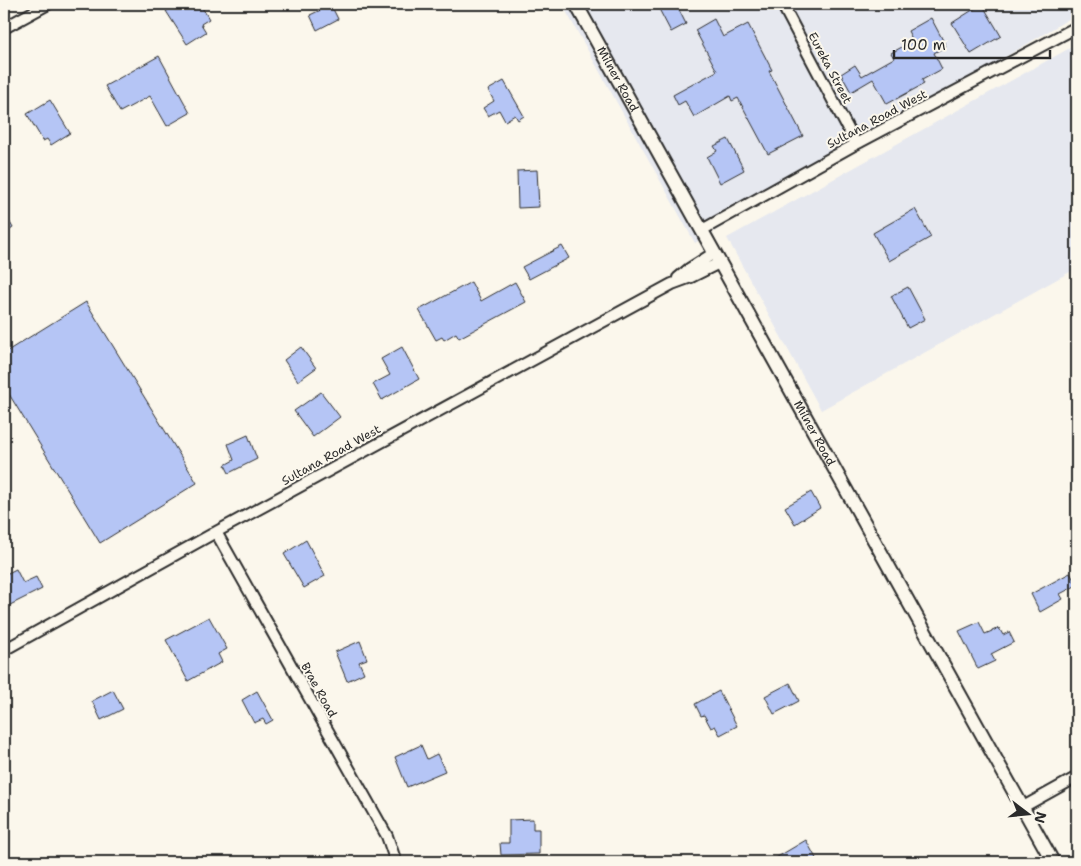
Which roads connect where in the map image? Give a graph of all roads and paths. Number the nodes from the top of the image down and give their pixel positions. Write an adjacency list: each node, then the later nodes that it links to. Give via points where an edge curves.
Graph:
1 (48, 4): 4 (street)
2 (576, 4): 7 (street, Milner Road)
3 (782, 4): 6 (street, Eureka Street)
4 (4, 28)
5 (1077, 28): 6 (street, Sultana Road West)
6 (856, 144): 7 (street, Sultana Road West)
7 (702, 230): 8 (street, Milner Road)
8 (717, 258): 9 (street, Sultana Road West); 12 (street, Milner Road)
9 (216, 532): 10 (street, Sultana Road West); 13 (street, Brae Road, via 387,836)
10 (4, 650)
11 (1077, 777): 12 (street)
12 (1023, 807): 14 (street, Milner Road)
13 (396, 862)
14 (1053, 862)

